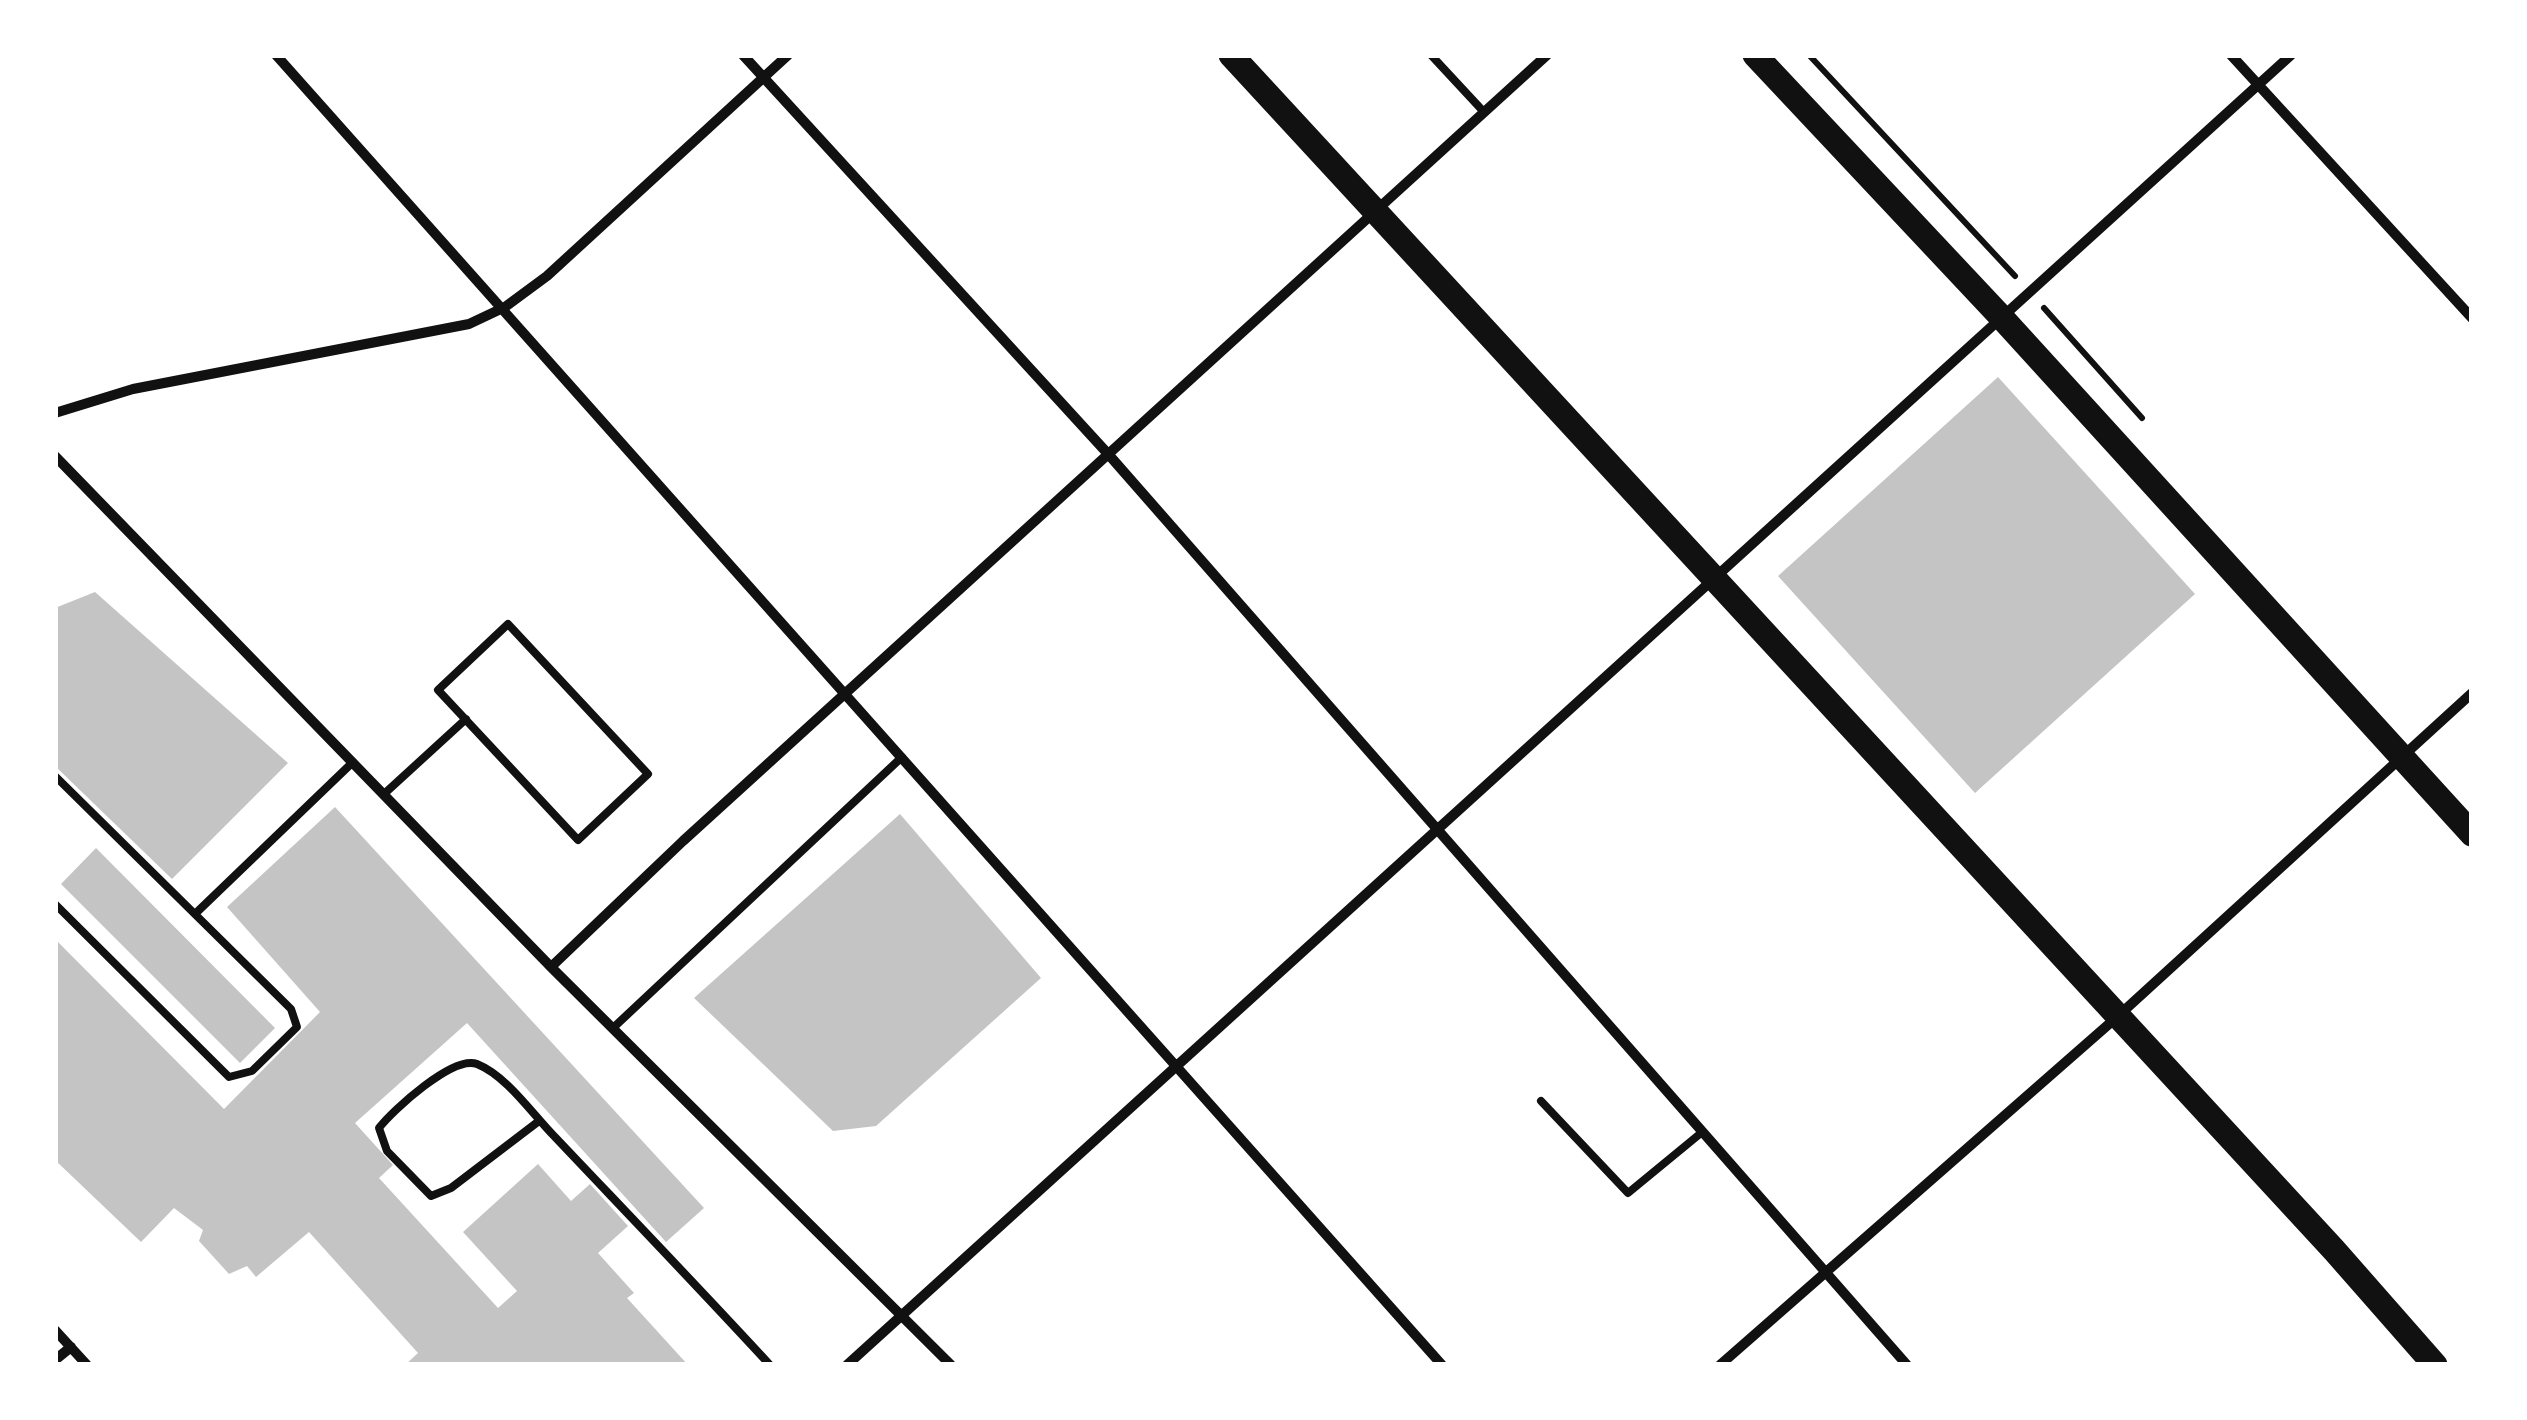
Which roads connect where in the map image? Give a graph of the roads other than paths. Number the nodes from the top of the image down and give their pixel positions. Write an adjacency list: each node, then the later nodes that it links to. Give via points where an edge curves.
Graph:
1 (276, 55): 14 (street)
2 (743, 55): 10 (street)
3 (788, 55): 10 (street)
4 (1231, 55): 13 (main road)
5 (1431, 55): 12 (lane)
6 (1546, 55): 12 (street)
7 (1755, 55): 16 (main road)
8 (2230, 55): 11 (street)
9 (2292, 55): 11 (street)
10 (764, 77): 14 (street); 18 (street)
11 (2258, 85): 15 (street); 16 (street)
12 (1483, 111): 13 (street)
13 (1372, 210): 18 (street); 20 (main road)
14 (505, 308): 17 (street, via 469,324 133,388); 22 (street)
15 (2472, 318)
16 (2004, 319): 20 (street); 24 (main road)
17 (55, 413)
18 (1109, 455): 22 (street); 29 (street)
19 (55, 456): 26 (street)
20 (1716, 581): 29 (street); 34 (main road)
21 (2472, 693): 24 (street)
22 (846, 695): 25 (street); 33 (street)
23 (466, 719): 23 (lane, via 578,840 648,774 508,624 438,690); 28 (lane)
24 (2402, 756): 30 (main road); 34 (street)
25 (902, 757): 35 (lane); 36 (street)
26 (352, 762): 28 (street); 32 (lane)
27 (55, 776): 32 (lane)
28 (384, 794): 33 (street)
29 (1433, 829): 36 (street); 39 (street)
30 (2472, 834)
31 (55, 904): 32 (lane, via 229,1076 252,1071 298,1027 291,1009)
32 (196, 913)
33 (551, 968): 35 (street)
34 (2117, 1016): 40 (street); 52 (main road)
35 (613, 1028): 41 (street)
36 (1174, 1068): 41 (street); 49 (street)
37 (1541, 1102): 39 (lane, via 1628,1193)
38 (539, 1121): 38 (lane, via 431,1196 387,1151 379,1128 464,1062 499,1080); 46 (lane)
39 (1701, 1133): 40 (street)
40 (1824, 1272): 50 (street); 51 (street)
41 (904, 1314): 47 (street); 48 (street)
42 (55, 1330): 43 (street)
43 (71, 1348): 44 (street); 45 (street)
44 (55, 1360)
45 (87, 1365)
46 (770, 1365)
47 (847, 1365)
48 (951, 1365)
49 (1442, 1365)
50 (1720, 1365)
51 (1908, 1365)
52 (2434, 1365)

